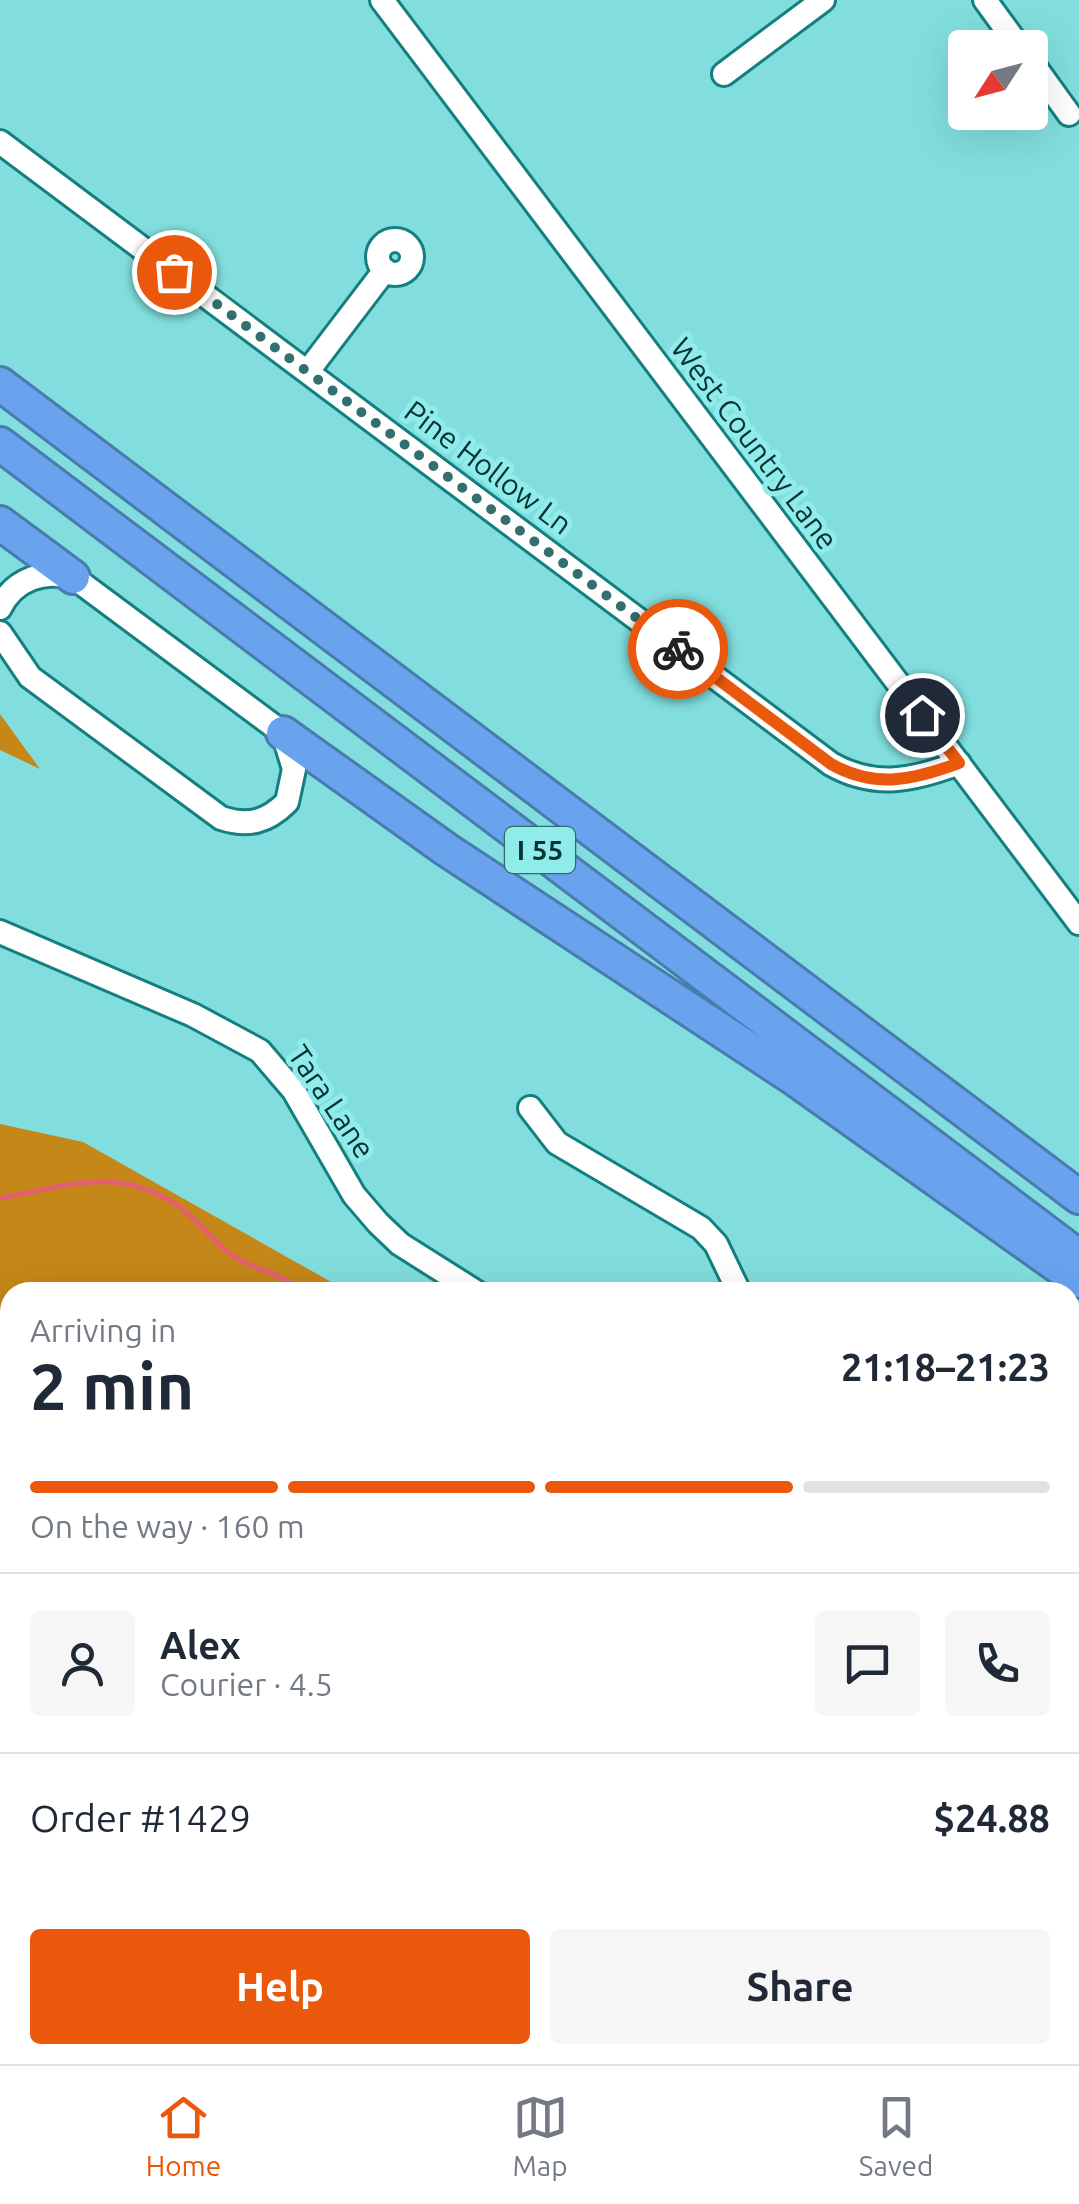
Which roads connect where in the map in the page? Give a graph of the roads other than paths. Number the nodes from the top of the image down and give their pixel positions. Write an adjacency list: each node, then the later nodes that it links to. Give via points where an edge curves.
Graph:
1 (382, 0): 18 (street, West Country Lane)
2 (823, 0): 5 (street)
3 (985, 0): 4 (street)
4 (1007, 30)
5 (724, 74)
6 (1048, 85): 7 (street)
7 (1069, 114)
8 (0, 142): 10 (street, Pine Hollow Ln)
9 (385, 270): 10 (street)
10 (308, 371): 18 (street, Pine Hollow Ln, via 831,764 895,782)
11 (0, 384): 22 (highway, I 55)
12 (0, 444): 23 (highway, I 55)
13 (0, 523): 14 (highway)
14 (73, 577): 15 (street, via 50,574 22,582); 17 (street)
15 (0, 608)
16 (0, 633): 17 (street, via 30,677 222,818 262,821 287,802 294,769)
17 (283, 733): 23 (highway)
18 (959, 763): 19 (street, West Country Lane)
19 (1079, 923)
20 (0, 932): 24 (street, Tara Lane, via 260,1051 294,1091 378,1224)
21 (530, 1108): 25 (street, via 557,1143 701,1228)
22 (1079, 1197)
23 (1075, 1270)
24 (460, 1282)
25 (734, 1282)

